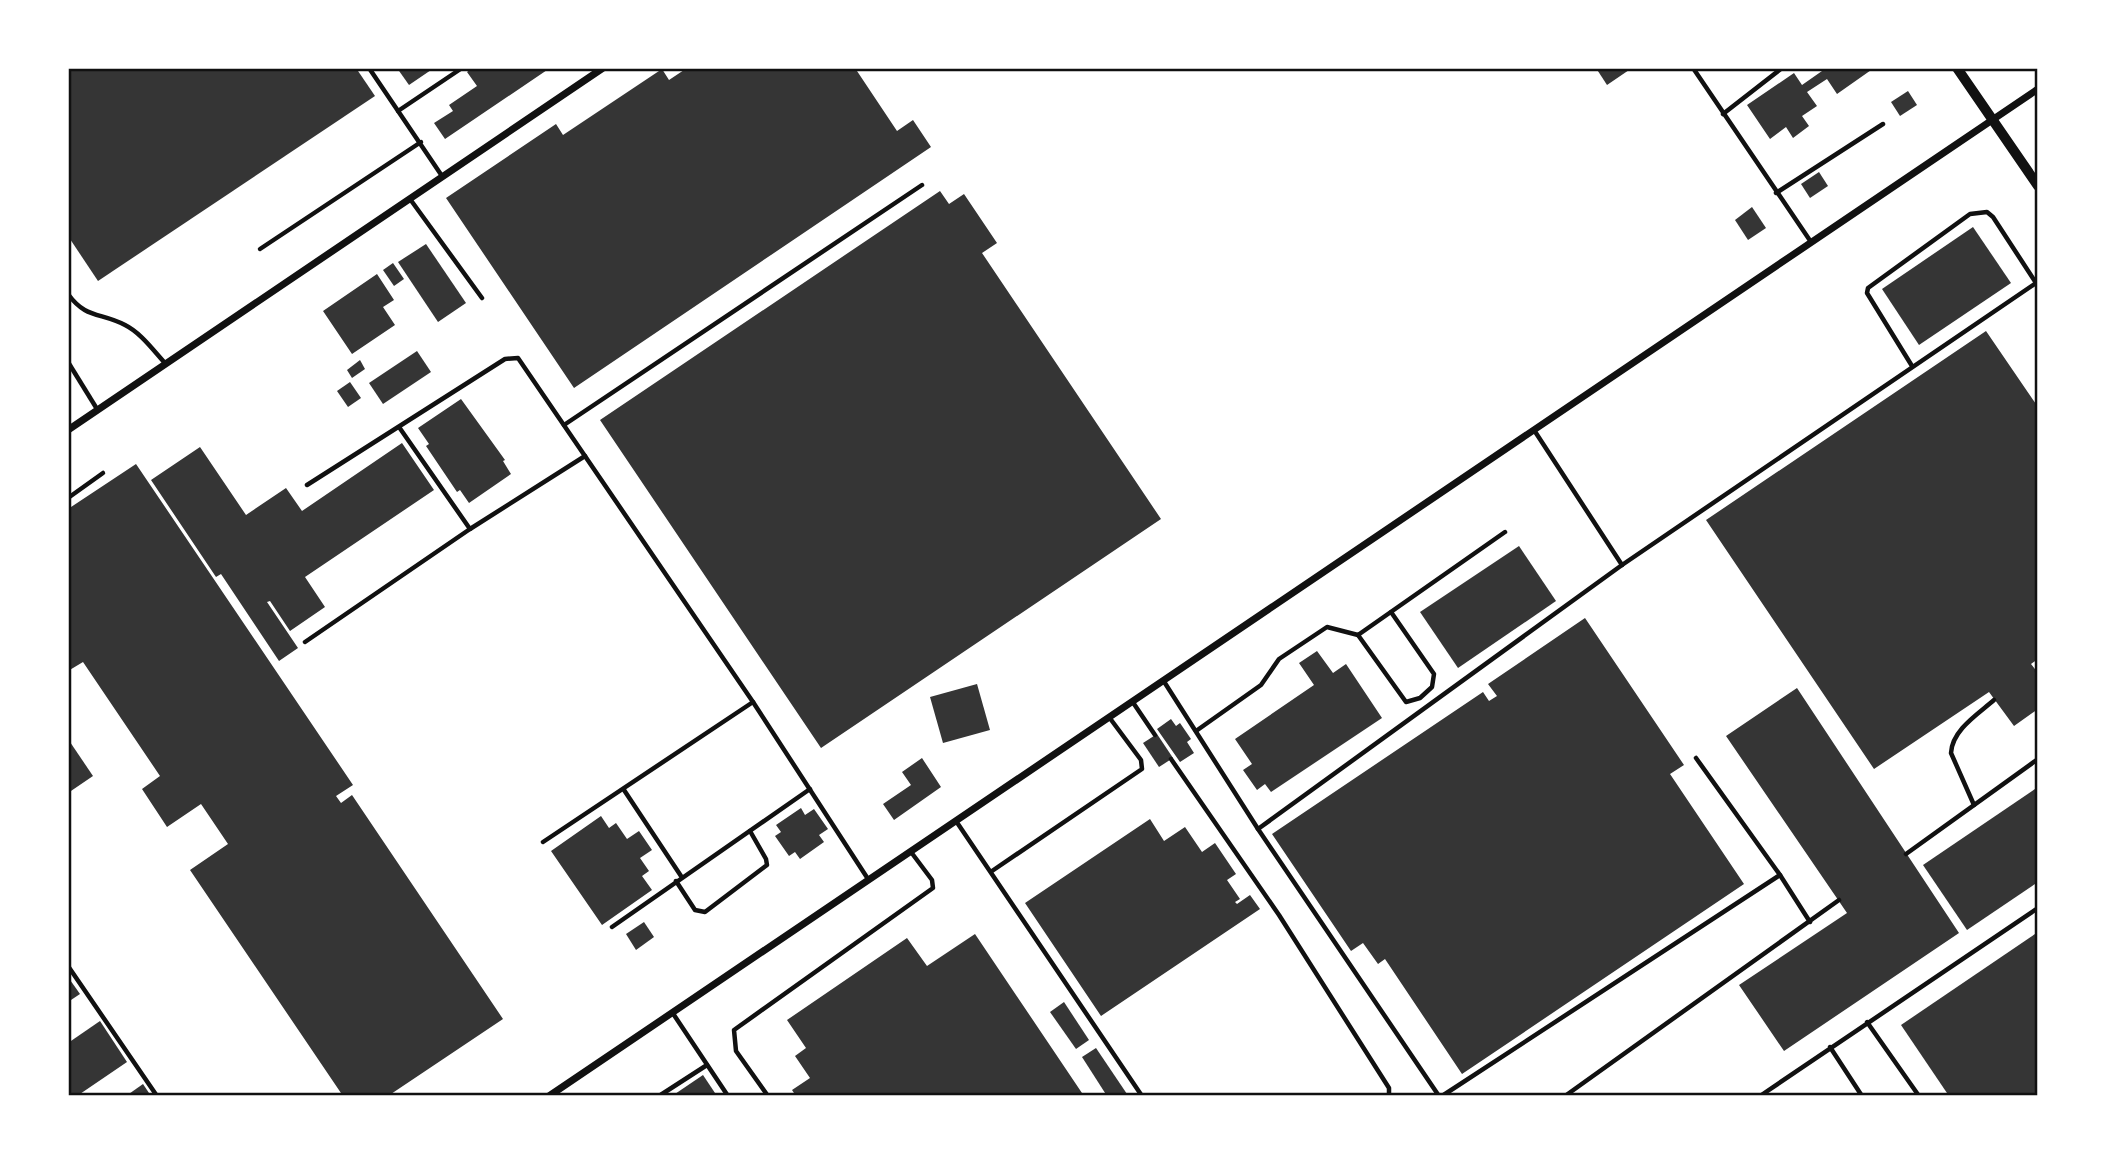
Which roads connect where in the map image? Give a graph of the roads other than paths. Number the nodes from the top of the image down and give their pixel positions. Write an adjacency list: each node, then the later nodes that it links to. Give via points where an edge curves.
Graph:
1 (369, 68): 8 (lane)
2 (461, 68): 8 (lane)
3 (603, 68): 13 (street)
4 (1693, 68): 9 (lane)
5 (1782, 68): 9 (lane)
6 (1957, 68): 10 (street)
7 (2038, 89): 10 (street)
8 (398, 111): 12 (lane)
9 (1723, 114): 16 (lane)
10 (1992, 120): 15 (street); 18 (street)
11 (1883, 124): 16 (lane)
12 (421, 142): 13 (lane); 19 (lane)
13 (443, 177): 17 (street)
14 (922, 184): 27 (lane)
15 (2038, 186)
16 (1776, 193): 18 (lane)
17 (410, 199): 22 (lane); 24 (street)
18 (1811, 242): 29 (street)
19 (260, 249)
20 (2037, 285): 25 (lane); 25 (lane, via 1990,214 1970,214 1868,288)
21 (68, 294): 24 (lane, via 87,313 135,331)
22 (482, 298)
23 (68, 362): 26 (lane)
24 (165, 363): 26 (street)
25 (1912, 366): 37 (lane)
26 (98, 410): 30 (street)
27 (564, 425): 28 (lane, via 518,358 512,356); 31 (lane)
28 (400, 428): 33 (lane); 35 (lane)
29 (1534, 429): 37 (lane); 41 (street)
30 (68, 430)
31 (585, 456): 35 (lane); 44 (lane)
32 (103, 473): 34 (lane)
33 (307, 485)
34 (68, 498)
35 (470, 529): 40 (lane)
36 (1505, 532): 38 (lane)
37 (1622, 565): 55 (lane)
38 (1391, 612): 39 (lane); 39 (lane, via 1434,674 1436,681 1420,698 1406,702)
39 (1358, 635): 46 (lane, via 1327,627 1279,659 1261,685)
40 (305, 642)
41 (1163, 680): 43 (street); 46 (lane)
42 (1994, 700): 53 (lane, via 1967,723 1952,744 1951,753)
43 (1132, 701): 45 (street); 47 (lane)
44 (753, 702): 51 (lane); 52 (lane)
45 (1109, 717): 54 (street); 60 (lane, via 1141,760 1142,769)
46 (1196, 731): 55 (lane)
47 (1155, 735)
48 (1696, 758): 61 (lane)
49 (1171, 759): 80 (lane, via 1355,1030)
50 (2038, 759): 53 (lane)
51 (810, 789): 56 (lane); 63 (lane)
52 (624, 790): 57 (lane); 62 (lane)
53 (1974, 805): 59 (lane)
54 (956, 820): 58 (street); 60 (lane)
55 (1258, 829): 81 (lane)
56 (750, 831): 62 (lane); 64 (lane, via 766,865 705,912 695,909)
57 (543, 842)
58 (911, 851): 63 (street); 78 (lane, via 933,888 734,1030 737,1051)
59 (1906, 854)
60 (992, 871): 79 (lane)
61 (1780, 875): 67 (lane); 81 (lane)
62 (681, 876): 64 (lane)
63 (868, 880): 70 (street)
64 (676, 881): 68 (lane)
65 (1839, 900): 67 (lane)
66 (2038, 908): 71 (lane)
67 (1810, 922): 82 (lane)
68 (612, 927)
69 (68, 966): 74 (lane)
70 (672, 1012): 73 (lane); 75 (street)
71 (1867, 1022): 72 (lane); 85 (lane)
72 (1830, 1047): 83 (lane); 84 (lane)
73 (707, 1065): 76 (lane); 77 (lane)
74 (157, 1096)
75 (549, 1096)
76 (659, 1096)
77 (728, 1096)
78 (768, 1096)
79 (1142, 1096)
80 (1390, 1096)
81 (1440, 1096)
82 (1564, 1096)
83 (1760, 1096)
84 (1862, 1096)
85 (1919, 1096)

